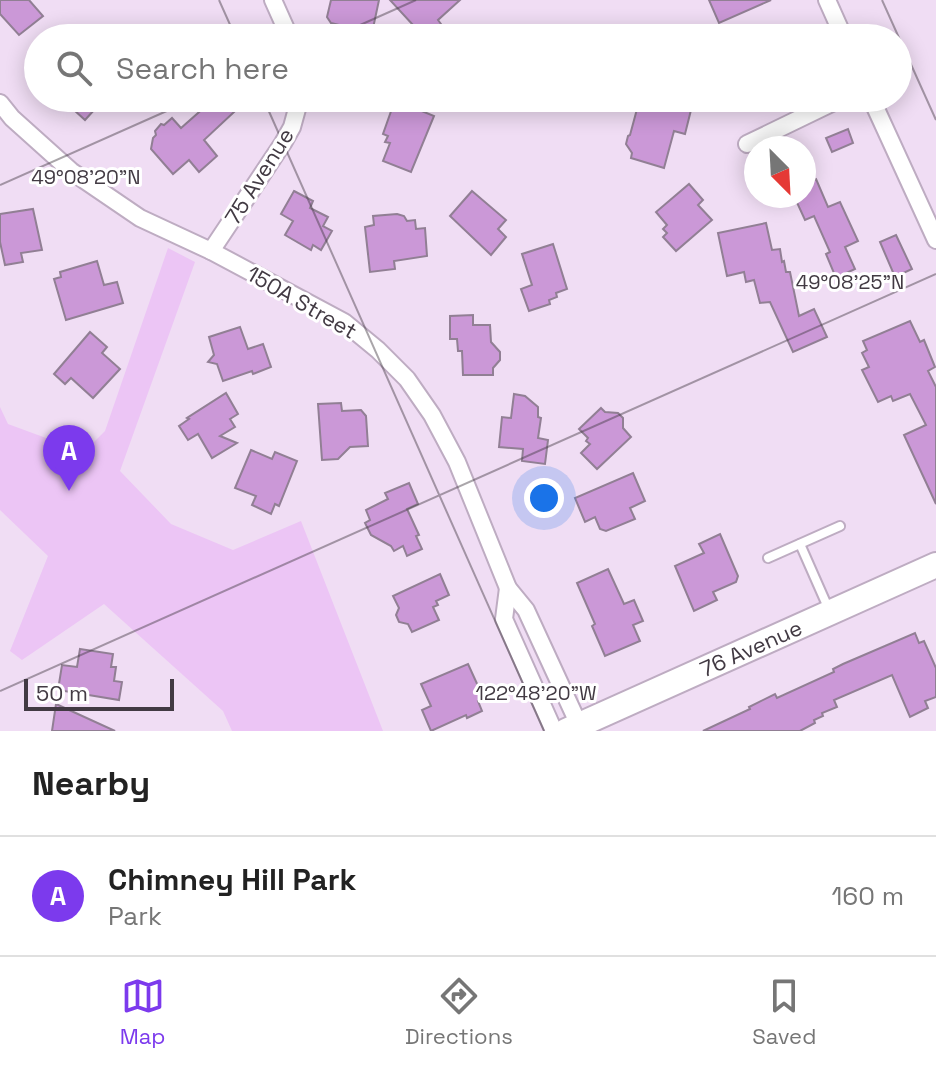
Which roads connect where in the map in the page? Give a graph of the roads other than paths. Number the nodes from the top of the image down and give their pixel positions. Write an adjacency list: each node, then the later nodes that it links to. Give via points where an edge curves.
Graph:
1 (273, 0): 3 (street)
2 (827, 0): 4 (street)
3 (284, 24)
4 (838, 24)
5 (0, 103): 11 (street, 150A Street, via 71,171 140,218)
6 (296, 112): 11 (street, 75 Avenue, via 283,143)
7 (813, 112): 9 (street)
8 (877, 112): 10 (street)
9 (764, 136)
10 (936, 240)
11 (211, 251): 16 (street, 150A Street, via 344,322 407,379 457,462)
12 (840, 526): 13 (lane)
13 (800, 544): 14 (lane); 17 (lane)
14 (768, 558)
15 (935, 568): 17 (street, 76 Avenue)
16 (508, 588): 18 (street, 150A Street, via 540,636); 19 (street, 150A Street, via 504,619)
17 (830, 612): 18 (street, 76 Avenue)
18 (573, 728)
19 (554, 731)

